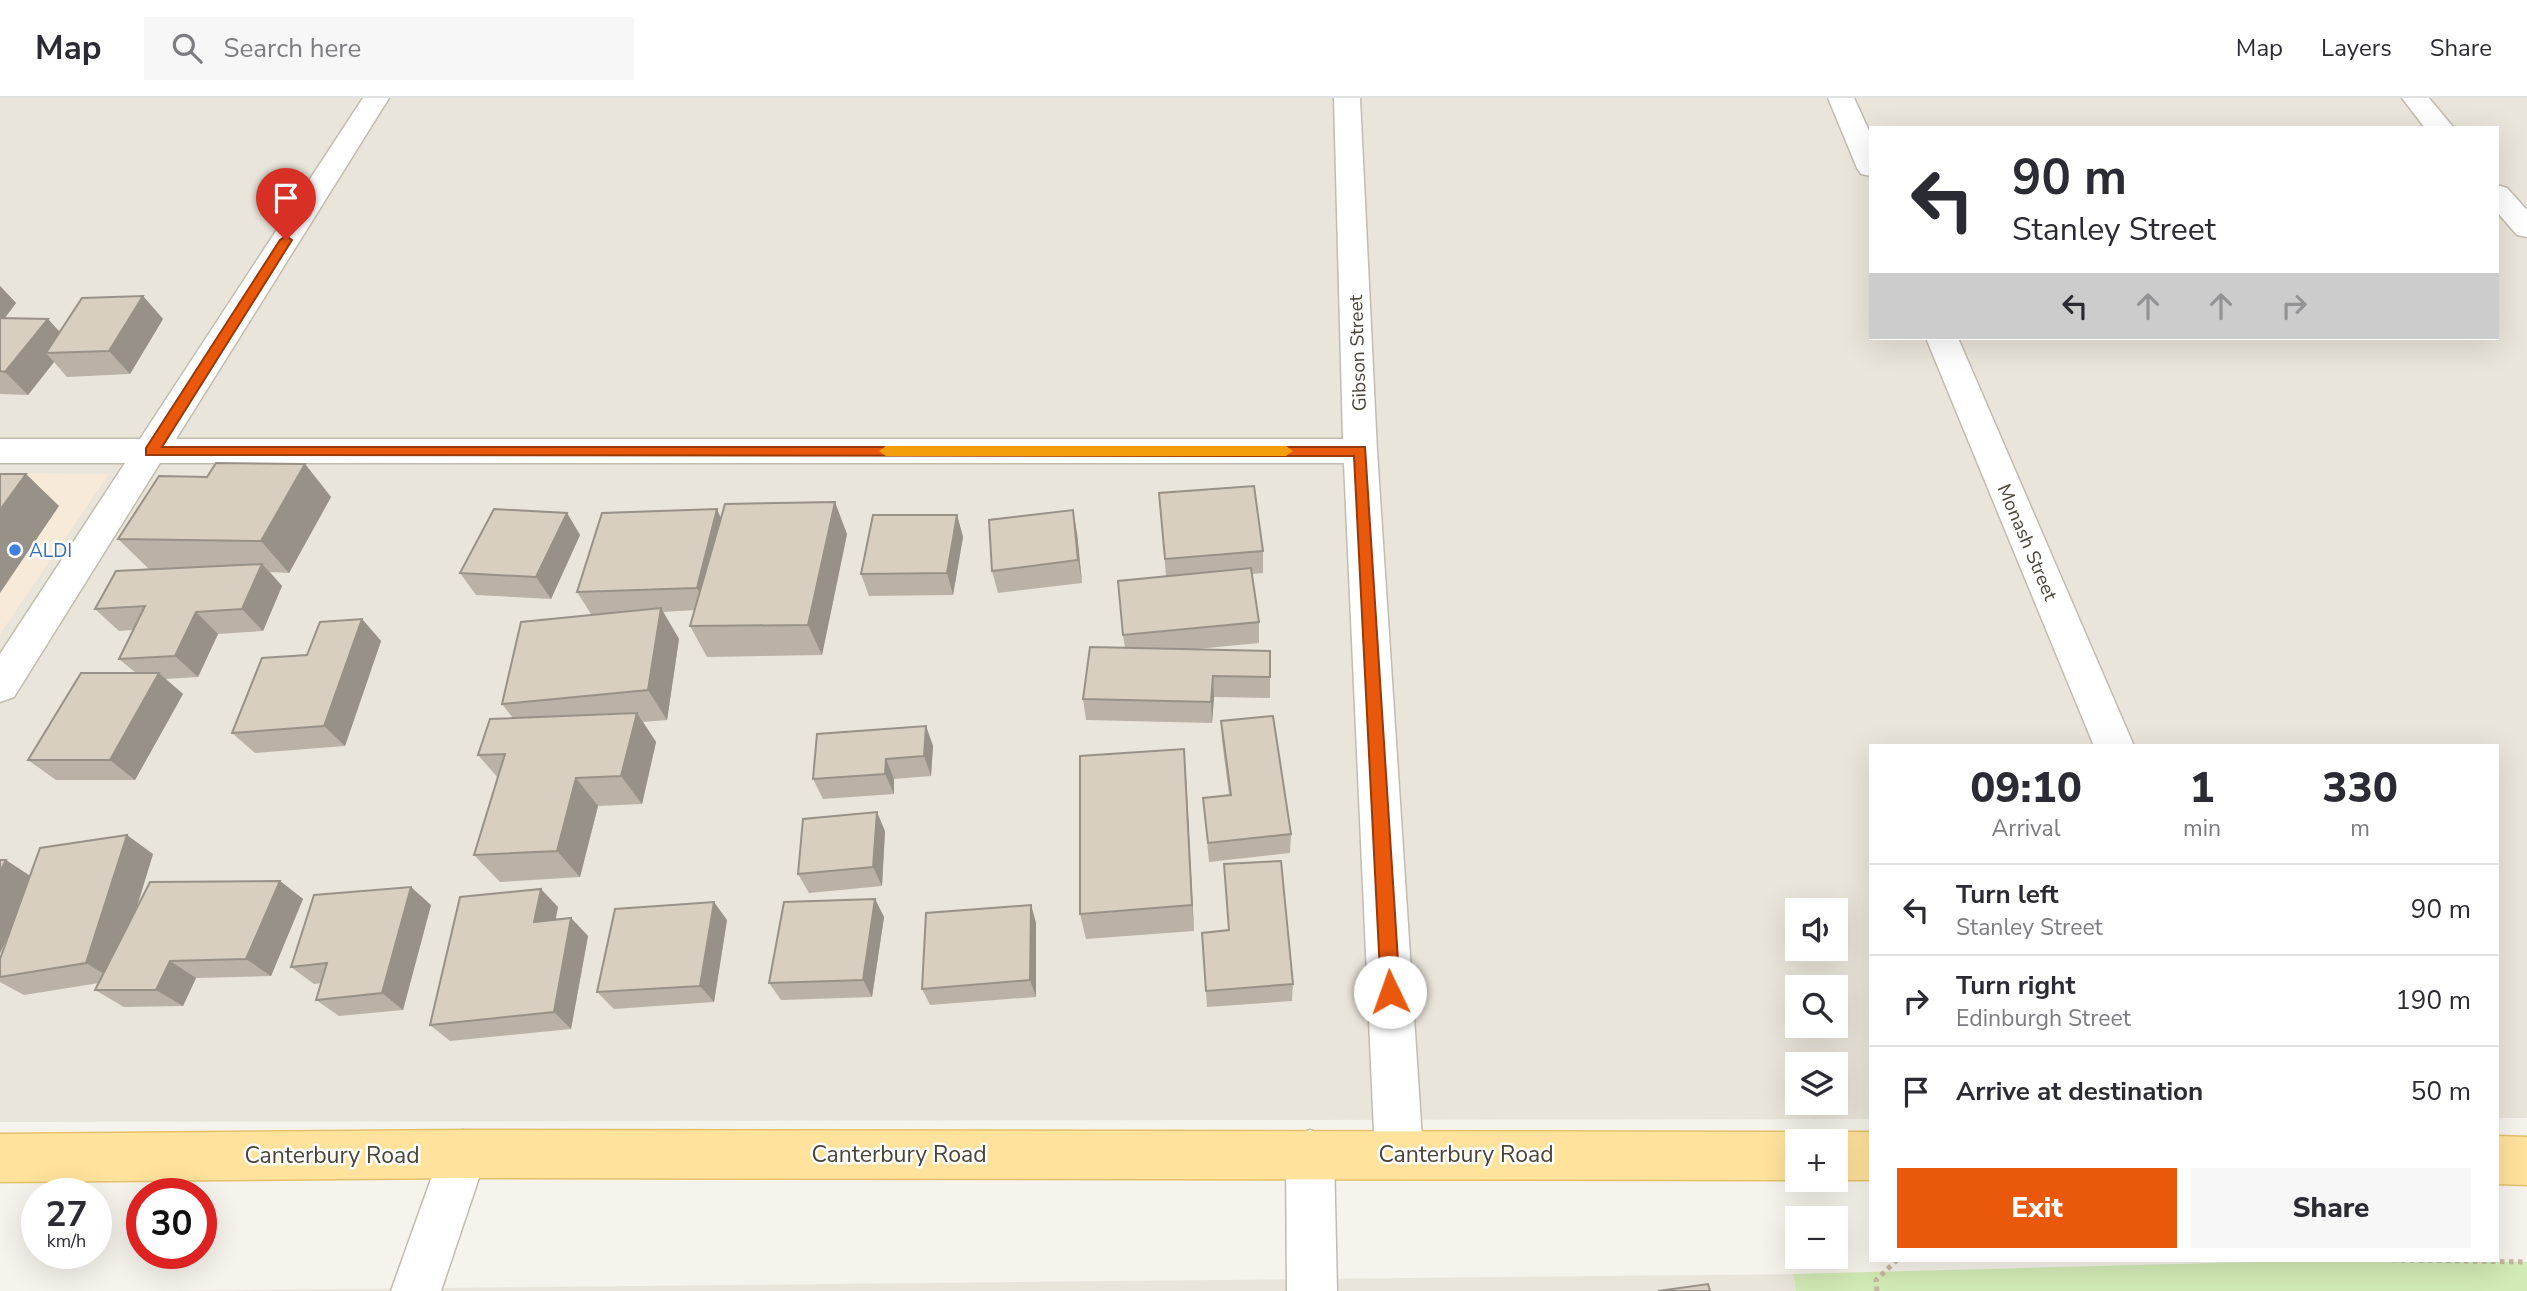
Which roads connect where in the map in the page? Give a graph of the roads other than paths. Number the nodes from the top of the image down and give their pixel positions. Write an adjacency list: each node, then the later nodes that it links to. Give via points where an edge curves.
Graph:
1 (376, 98): 12 (street)
2 (1347, 98): 11 (street, Gibson Street)
3 (1841, 98): 6 (street)
4 (2415, 98): 5 (street)
5 (2438, 126)
6 (1869, 163)
7 (2499, 196): 8 (street)
8 (2527, 228)
9 (1943, 340): 14 (street, Monash Street)
10 (0, 451): 12 (street)
11 (1360, 451): 12 (street); 17 (street, Gibson Street)
12 (151, 452): 13 (street)
13 (0, 686)
14 (2112, 744)
15 (463, 1154): 16 (main road, Canterbury Road); 21 (main road, Canterbury Road); 24 (street)
16 (1310, 1154): 17 (main road, Canterbury Road); 25 (street)
17 (1399, 1154): 18 (main road, Canterbury Road)
18 (1785, 1156)
19 (1848, 1156): 20 (main road)
20 (1869, 1156)
21 (0, 1157)
22 (2499, 1160): 23 (main road)
23 (2527, 1161)
24 (416, 1291)
25 (1312, 1291)

